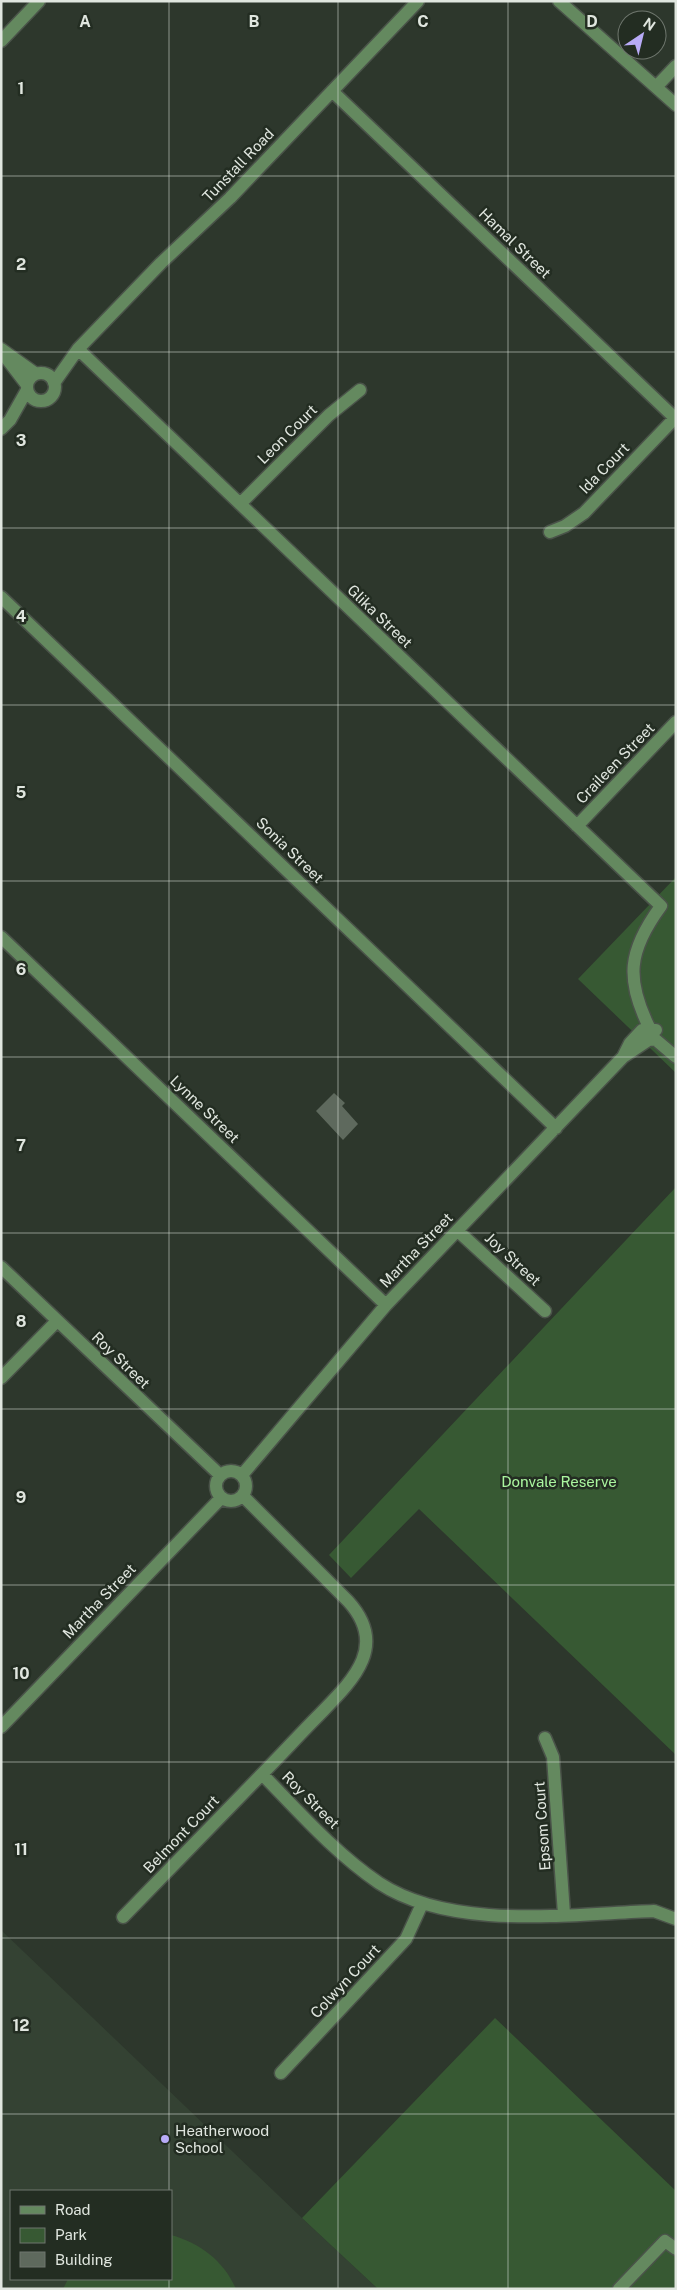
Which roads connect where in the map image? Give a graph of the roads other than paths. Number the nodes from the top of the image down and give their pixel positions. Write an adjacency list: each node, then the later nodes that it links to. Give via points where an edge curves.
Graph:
1 (39, 1): 4 (street)
2 (418, 1): 7 (street, Tunstall Road)
3 (559, 1): 6 (street)
4 (1, 41)
5 (676, 66): 6 (street)
6 (656, 87): 8 (street)
7 (332, 91): 9 (street, Tunstall Road); 16 (street, Hamal Street)
8 (676, 105)
9 (78, 349): 11 (street, Tunstall Road); 12 (street, Tunstall Road); 18 (street, Glika Street)
10 (1, 350): 11 (street); 13 (street)
11 (40, 374): 12 (street, via 50,377); 13 (street, via 31,377)
12 (54, 383): 15 (street, via 52,396)
13 (27, 388): 15 (street, via 31,397); 17 (street)
14 (360, 390): 18 (street, Leon Court, via 329,415)
15 (38, 401): 17 (street)
16 (675, 419): 19 (street, Ida Court, via 584,512)
17 (5, 425)
18 (240, 504): 22 (street, Glika Street)
19 (550, 532)
20 (1, 597): 27 (street, Sonia Street)
21 (676, 722): 22 (street, Craileen Street)
22 (577, 826): 24 (street, Glika Street, via 661,906 640,939 633,970)
23 (1, 937): 30 (street, Lynne Street)
24 (645, 1034): 25 (street, via 657,1031); 26 (street); 27 (street, Martha Street)
25 (676, 1048)
26 (676, 1057)
27 (556, 1128): 28 (street, Martha Street)
28 (458, 1231): 30 (street, Martha Street); 31 (street, Joy Street)
29 (1, 1267): 32 (street, Roy Street)
30 (386, 1304): 35 (street, Martha Street)
31 (545, 1312)
32 (57, 1320): 33 (street); 34 (street, Roy Street)
33 (1, 1378)
34 (220, 1475): 35 (street, via 231,1470); 37 (street, via 215,1486)
35 (242, 1475): 36 (street, via 247,1485)
36 (243, 1496): 37 (street, via 233,1502); 40 (street, Roy Street, via 360,1614 365,1630 366,1647 356,1676)
37 (221, 1498): 38 (street, Martha Street)
38 (1, 1727)
39 (545, 1738): 44 (street, Epsom Court, via 554,1757)
40 (262, 1774): 41 (street, Roy Street, via 352,1863 381,1884); 45 (street, Belmont Court)
41 (422, 1904): 44 (street, Roy Street, via 490,1916); 47 (street, Colwyn Court, via 406,1939)
42 (654, 1911): 43 (street, Roy Street); 44 (street, Roy Street); 46 (street, Roy Street)
43 (676, 1911)
44 (564, 1914)
45 (123, 1917)
46 (676, 1919)
47 (281, 2073)
48 (676, 2249): 49 (street, via 665,2241)
49 (619, 2289)

